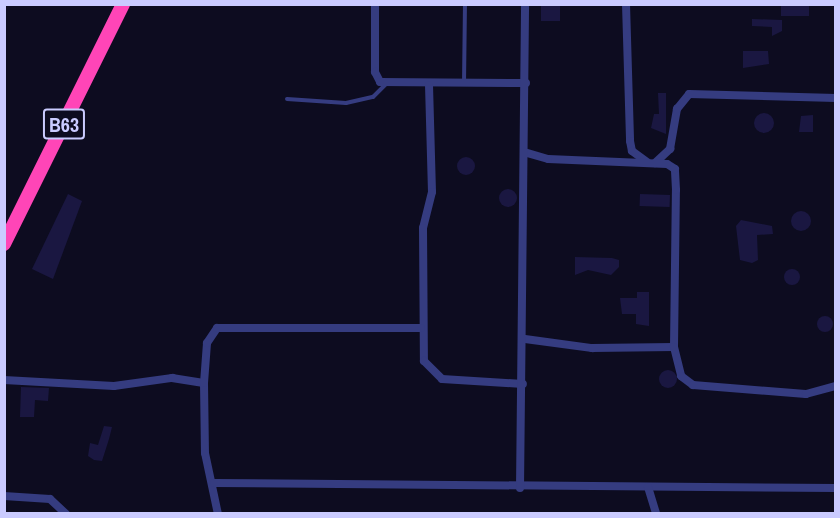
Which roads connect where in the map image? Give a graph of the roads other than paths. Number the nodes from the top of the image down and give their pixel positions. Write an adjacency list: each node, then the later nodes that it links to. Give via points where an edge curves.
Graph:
1 (123, 4): 14 (highway, B63)
2 (375, 4): 7 (street, via 375,72)
3 (465, 4): 8 (lane)
4 (525, 4): 6 (street)
5 (626, 4): 13 (street, via 630,141 633,152)
6 (526, 83): 8 (street); 12 (street)
7 (387, 84): 9 (street); 11 (lane, via 373,97 346,104)
8 (464, 85): 9 (street)
9 (429, 86): 15 (street, via 432,192 423,228)
10 (836, 98): 13 (street, via 689,94 676,109 670,149)
11 (287, 99)
12 (527, 153): 13 (street, via 548,159); 16 (street)
13 (651, 162): 17 (street, via 675,169)
14 (4, 244)
15 (421, 327): 19 (street, via 217,328 207,343); 20 (street, via 424,361 436,376)
16 (525, 339): 17 (street, via 592,348); 20 (street)
17 (674, 347): 21 (street, via 681,376 693,385 806,394)
18 (4, 380): 19 (street, via 114,386 172,378)
19 (204, 383): 22 (street, via 205,453)
20 (523, 384): 24 (street)
21 (836, 386)
22 (214, 483): 24 (street); 28 (street)
23 (648, 487): 24 (street); 25 (street); 29 (street)
24 (520, 488)
25 (836, 488)
26 (4, 496): 27 (street, via 50,499)
27 (66, 513)
28 (218, 513)
29 (656, 513)

